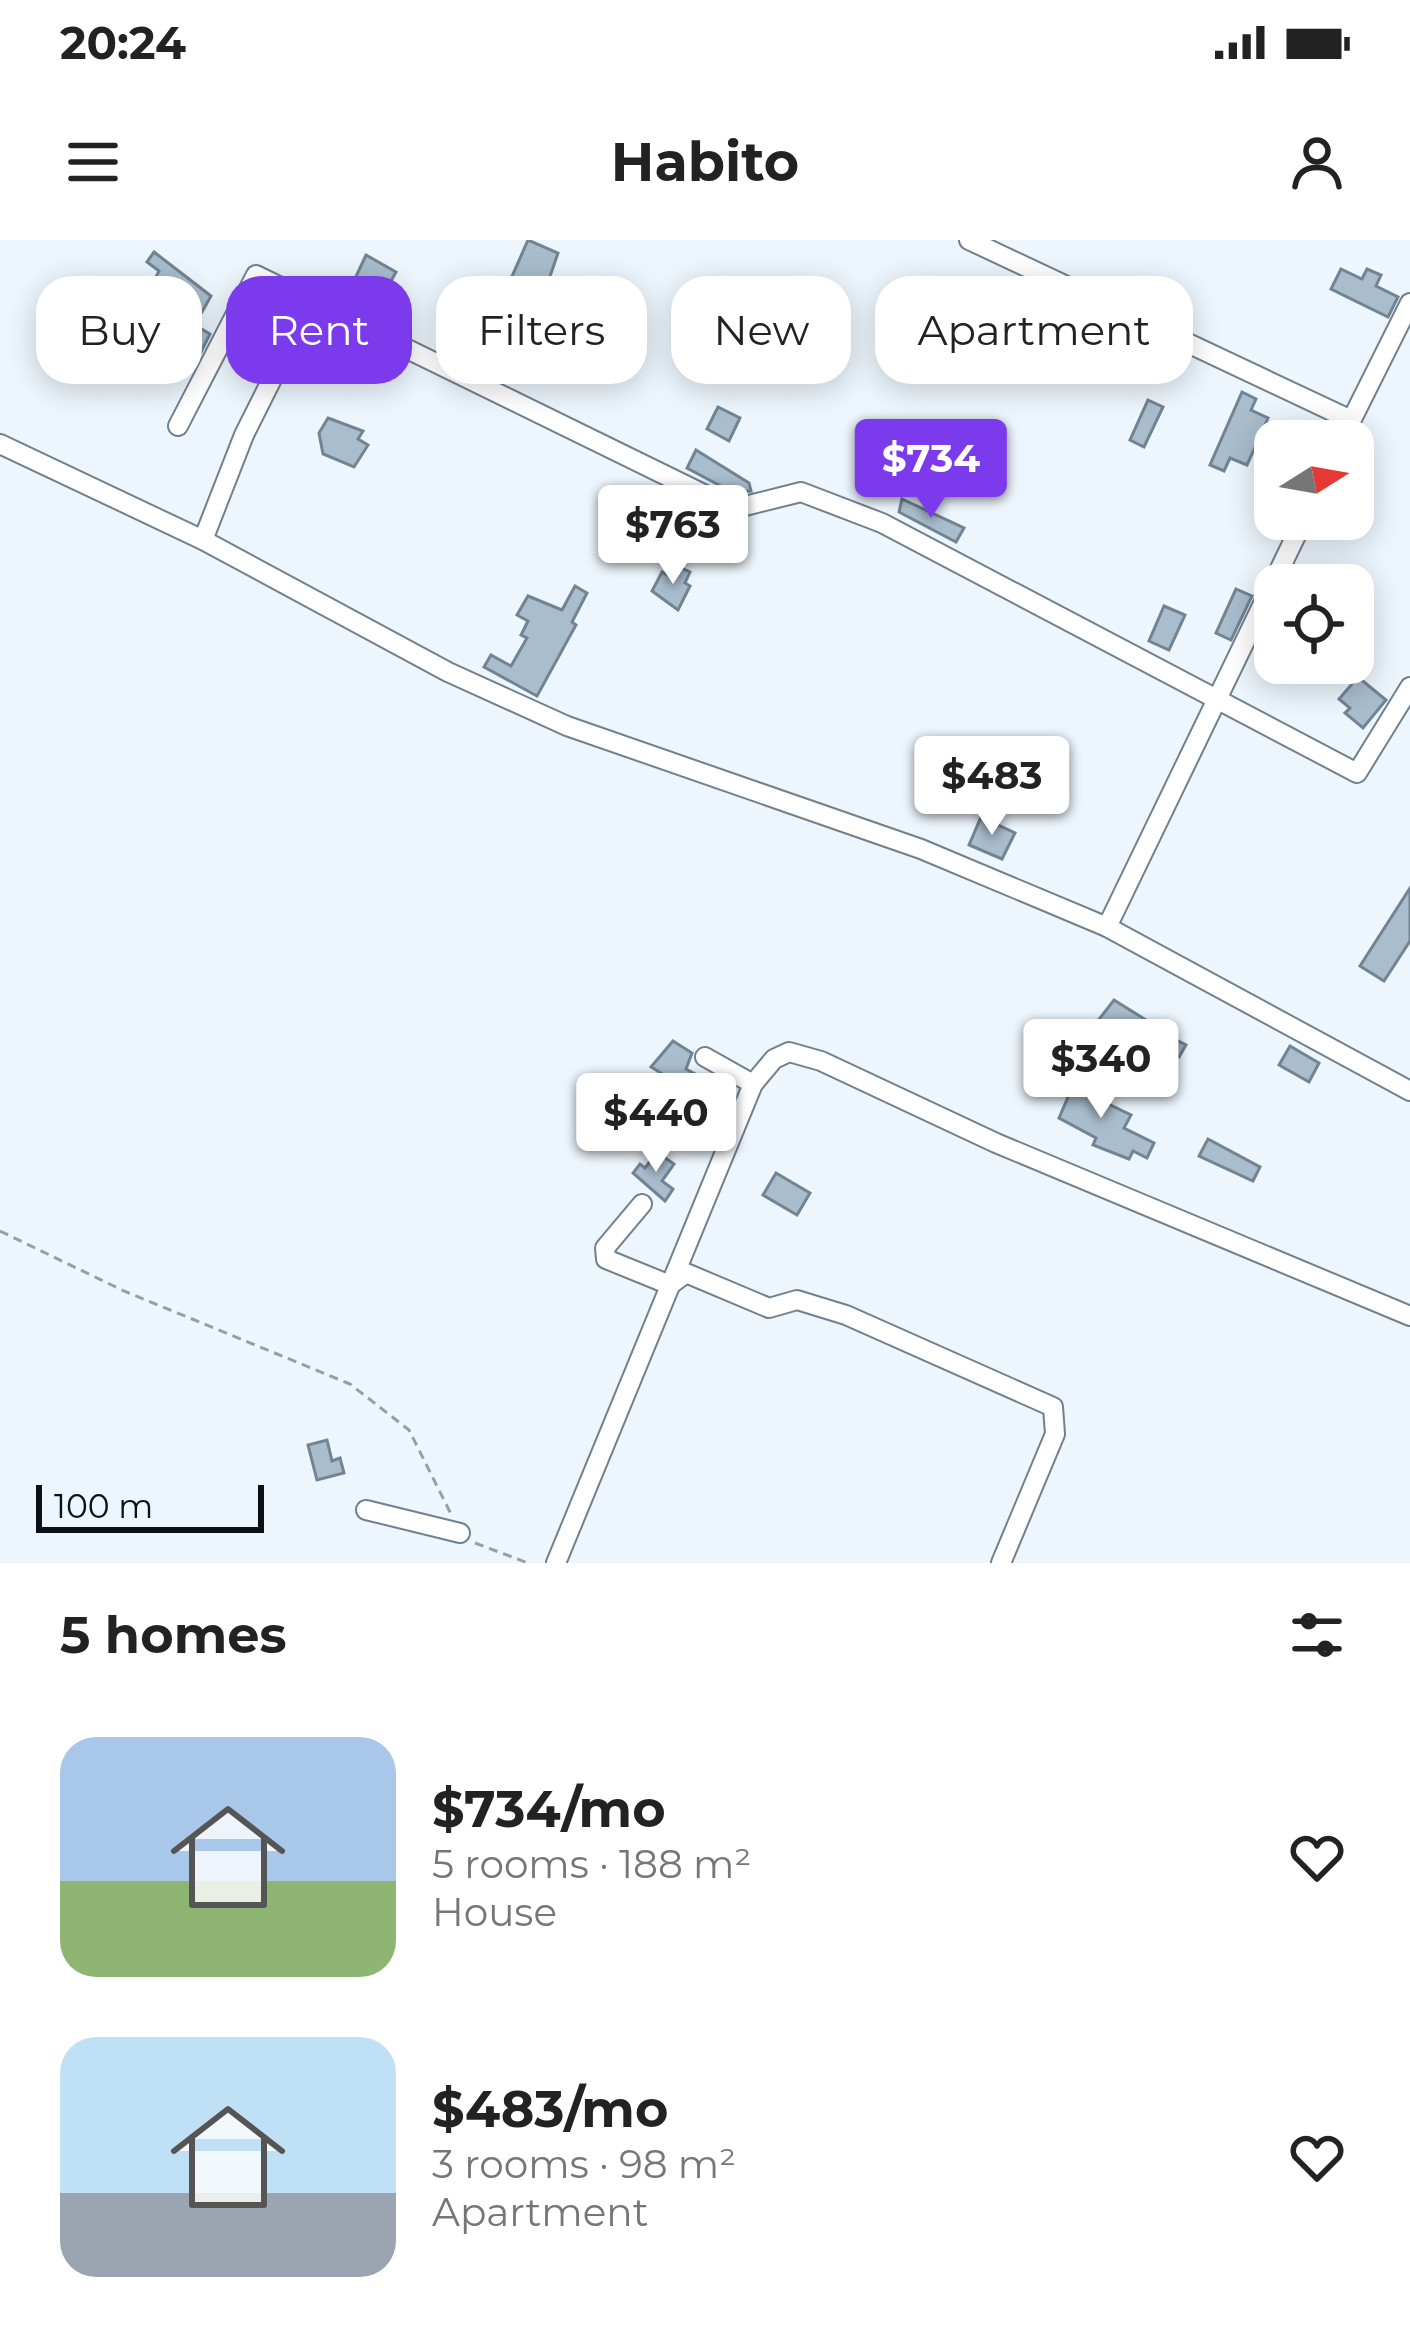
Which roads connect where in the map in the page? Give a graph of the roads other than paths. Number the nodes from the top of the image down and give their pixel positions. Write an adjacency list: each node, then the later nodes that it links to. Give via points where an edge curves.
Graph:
1 (969, 240): 6 (street)
2 (1410, 303): 6 (street)
3 (226, 333): 7 (street)
4 (412, 353): 12 (street, via 726,505 801,492 882,523)
5 (270, 384): 9 (street)
6 (1351, 420)
7 (178, 426)
8 (0, 444): 9 (street)
9 (203, 540): 13 (street, via 448,672 567,726 921,849)
10 (1294, 540): 12 (street)
11 (1410, 687): 12 (street, via 1357,773)
12 (1219, 697): 13 (street)
13 (1106, 927): 16 (street)
14 (705, 1057): 15 (street)
15 (753, 1084): 18 (street); 19 (street, via 773,1058 789,1052 821,1061 996,1144)
16 (1410, 1091)
17 (642, 1204): 18 (street, via 605,1248 606,1259)
18 (670, 1285): 22 (street); 23 (street, via 686,1273 769,1308 797,1300 1053,1407 1055,1434)
19 (1410, 1316)
20 (366, 1510): 21 (street)
21 (460, 1533)
22 (556, 1563)
23 (1001, 1563)

